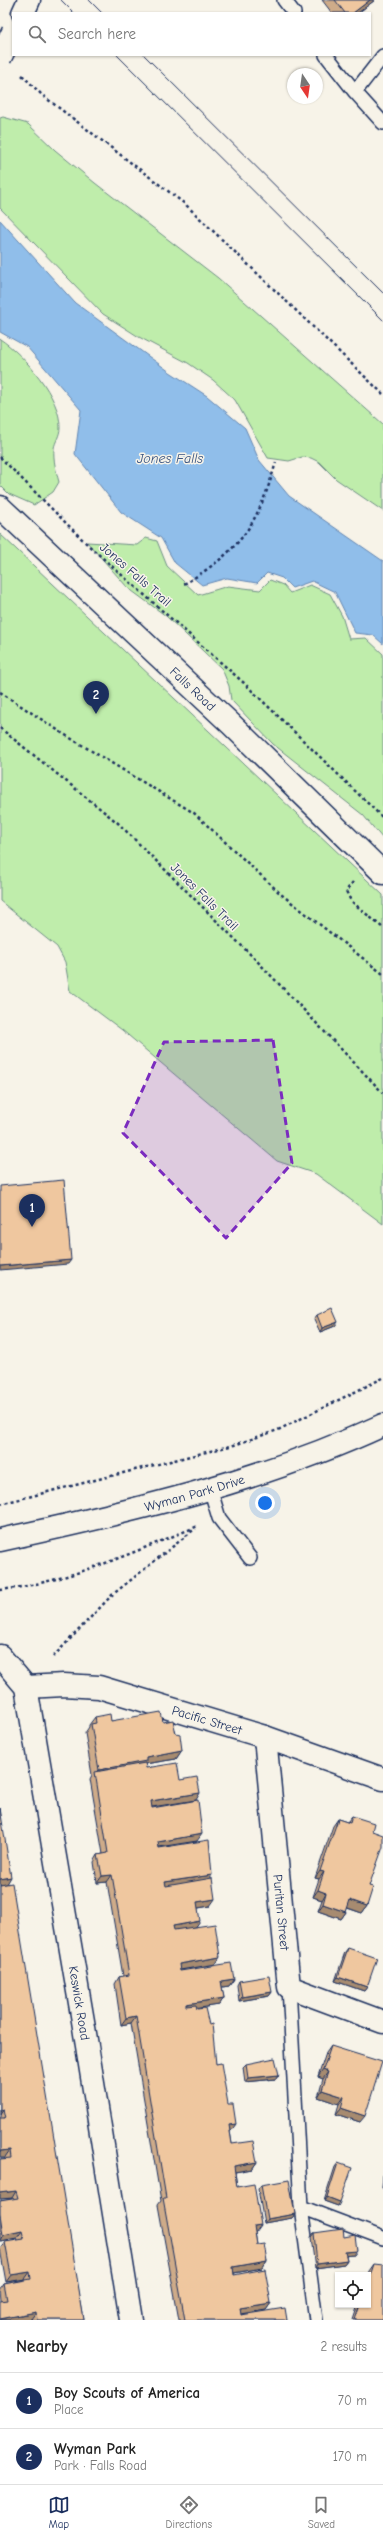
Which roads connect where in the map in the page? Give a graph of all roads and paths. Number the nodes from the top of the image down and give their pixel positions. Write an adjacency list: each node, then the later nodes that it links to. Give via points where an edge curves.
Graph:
1 (29, 0): 3 (street)
2 (284, 0): 4 (lane)
3 (23, 12)
4 (293, 12)
5 (12, 34): 8 (street, bridge)
6 (327, 56): 10 (lane)
7 (383, 56): 10 (lane)
8 (0, 58)
9 (21, 74): 12 (path, via 42,94 186,204)
10 (355, 92): 11 (lane)
11 (383, 123)
12 (383, 394)
13 (0, 457): 19 (path, Jones Falls Trail, via 88,545 244,683)
14 (276, 462): 16 (path, via 261,509 242,541 212,567)
15 (0, 507): 20 (street, Falls Road, via 231,724)
16 (184, 584)
17 (0, 692): 23 (path, via 194,813 282,895)
18 (0, 728): 24 (path, Jones Falls Trail, via 118,823 258,962)
19 (383, 818)
20 (383, 873)
21 (356, 878): 22 (path, via 346,891 351,901)
22 (383, 928)
23 (383, 974)
24 (383, 1093)
25 (383, 1378): 28 (path, via 278,1430 234,1445)
26 (383, 1425): 27 (street, Wyman Park Drive, via 301,1459)
27 (210, 1488): 29 (street, Wyman Park Drive, via 65,1526); 30 (lane, via 219,1518)
28 (0, 1504)
29 (0, 1540)
30 (250, 1558)
31 (0, 1590): 33 (path, via 48,1582 81,1572 200,1525 112,1595)
32 (0, 1656): 33 (street)
33 (26, 1687): 34 (street, Pacific Street, via 99,1687); 40 (street, Keswick Road)
34 (265, 1737): 35 (street, Pacific Street); 36 (street, Puritan Street)
35 (383, 1779)
36 (289, 1987): 37 (street); 38 (lane)
37 (383, 2022)
38 (301, 2207): 39 (lane); 41 (lane)
39 (383, 2238)
40 (131, 2320)
41 (316, 2320)

